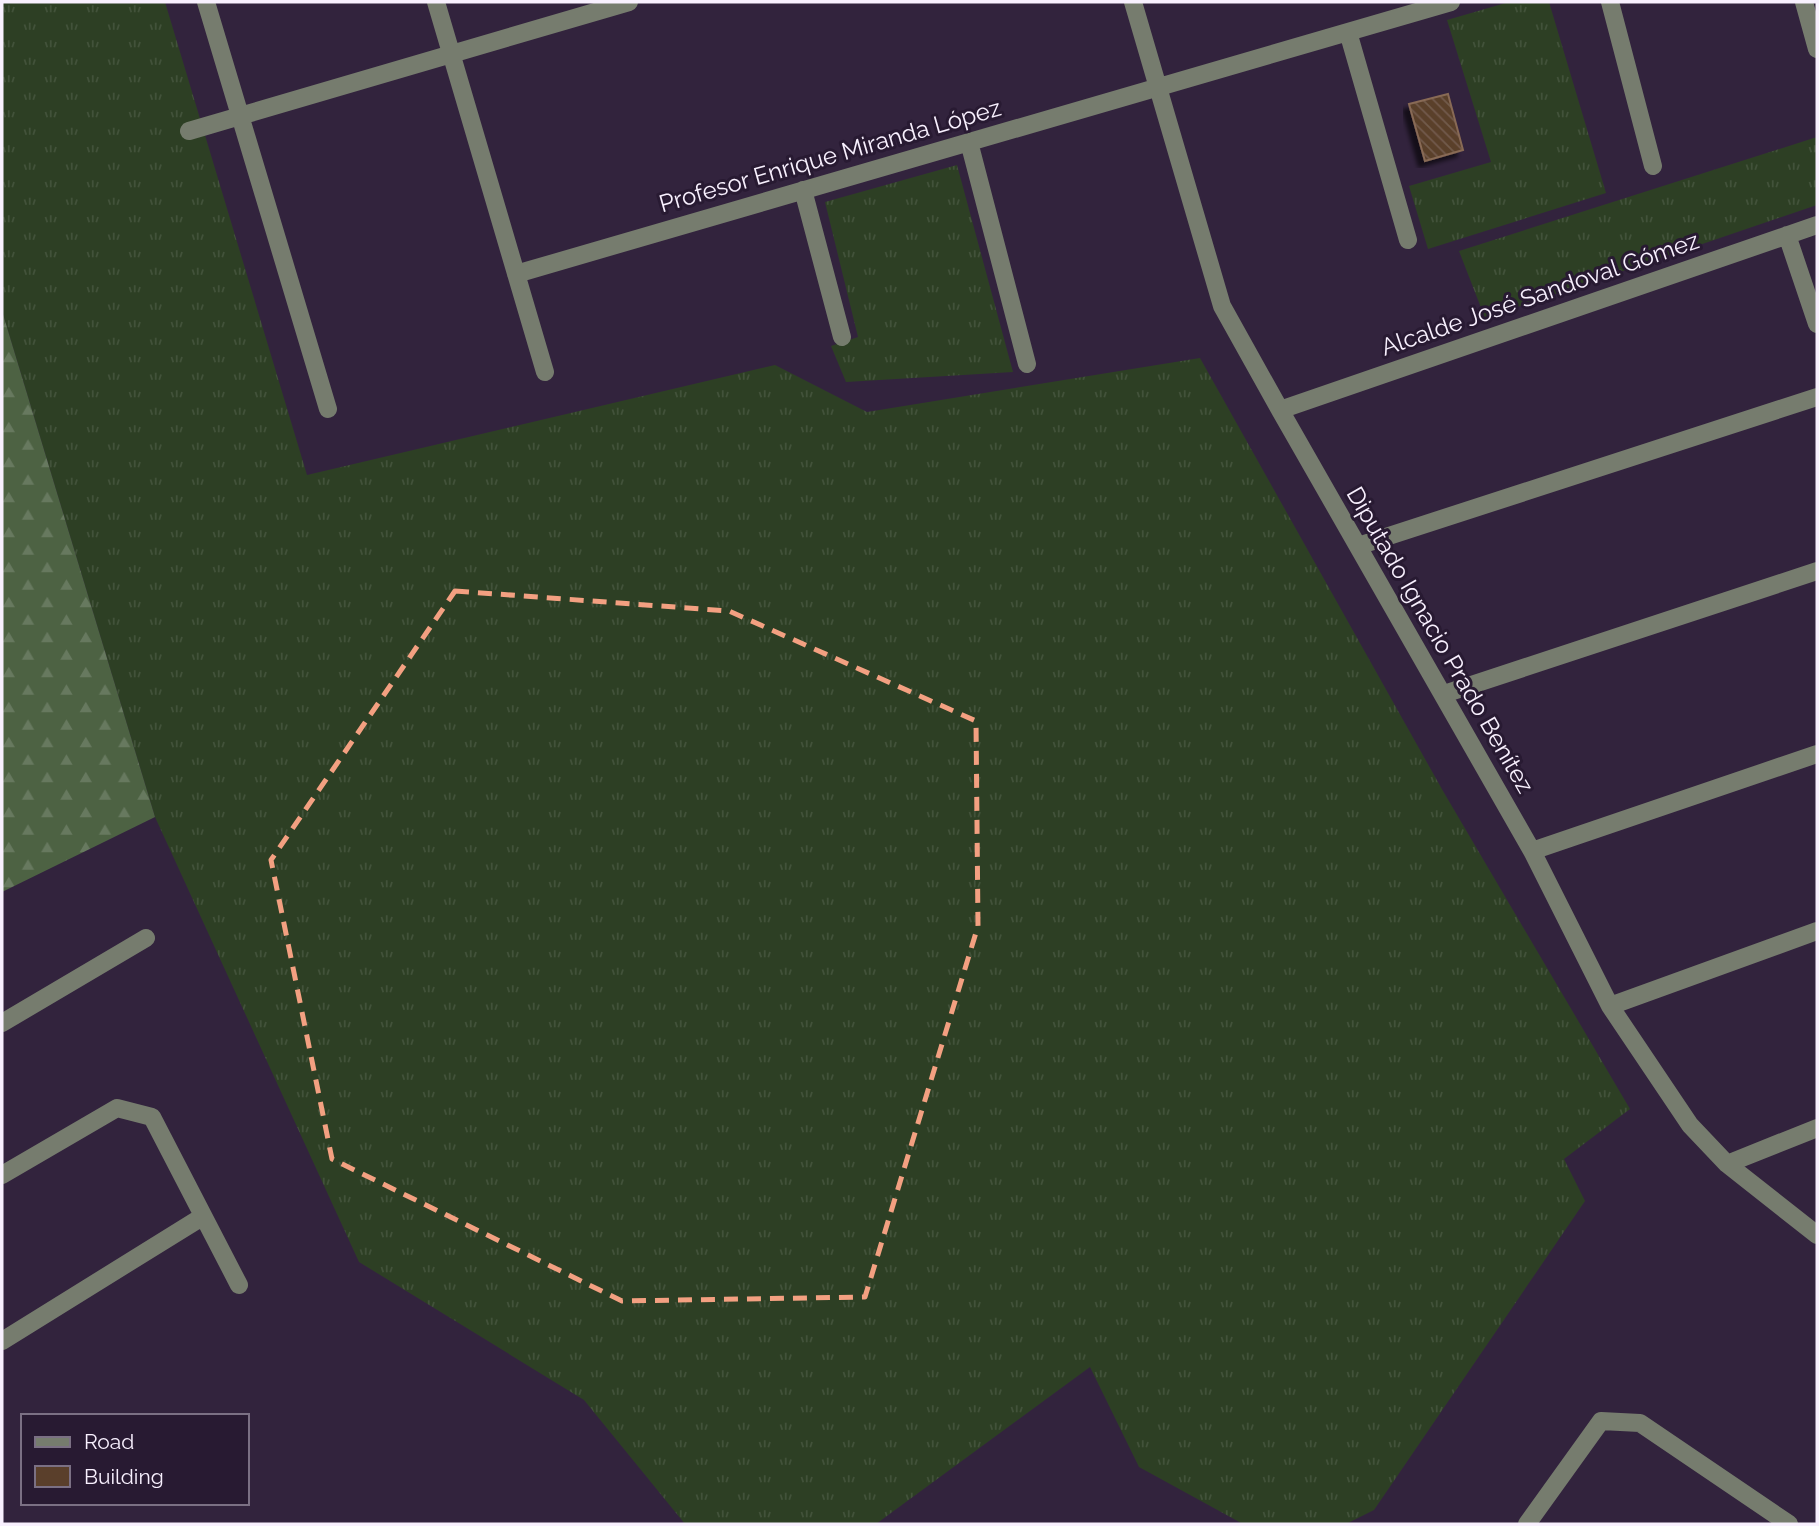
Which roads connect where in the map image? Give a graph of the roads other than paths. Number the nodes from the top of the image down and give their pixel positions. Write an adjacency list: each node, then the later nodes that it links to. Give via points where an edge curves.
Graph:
1 (206, 2): 12 (street)
2 (436, 2): 10 (street)
3 (629, 2): 10 (street)
4 (1133, 2): 11 (street, Diputado Ignacio Prado Benítez)
5 (1451, 2): 8 (street, Profesor Enrique Miranda López)
6 (1610, 2): 15 (street)
7 (1804, 2): 9 (street)
8 (1348, 32): 11 (street, Profesor Enrique Miranda López); 19 (street)
9 (1817, 49)
10 (451, 54): 12 (street); 20 (street)
11 (1158, 87): 14 (street, Profesor Enrique Miranda López); 27 (street, Diputado Ignacio Prado Benítez, via 1222,306)
12 (240, 116): 13 (street); 26 (street)
13 (189, 131)
14 (969, 142): 16 (street, Profesor Enrique Miranda López); 23 (street)
15 (1653, 166)
16 (803, 190): 20 (street, Profesor Enrique Miranda López); 22 (street)
17 (1817, 225): 18 (street, Alcalde José Sandoval Gómez)
18 (1787, 235): 21 (street); 27 (street, Alcalde José Sandoval Gómez)
19 (1408, 240)
20 (516, 274): 24 (street)
21 (1817, 324)
22 (842, 337)
23 (1027, 364)
24 (545, 372)
25 (1817, 397): 28 (street)
26 (328, 409)
27 (1280, 410): 28 (street, Diputado Ignacio Prado Benítez)
28 (1358, 546): 30 (street, Diputado Ignacio Prado Benítez)
29 (1817, 571): 30 (street)
30 (1444, 694): 32 (street, Diputado Ignacio Prado Benítez)
31 (1817, 754): 32 (street)
32 (1532, 851): 35 (street, Diputado Ignacio Prado Benítez)
33 (1817, 931): 35 (street)
34 (146, 938): 36 (street)
35 (1610, 1006): 38 (street, Diputado Ignacio Prado Benítez, via 1690,1125)
36 (2, 1023)
37 (1817, 1128): 38 (street)
38 (1727, 1164): 41 (street, Diputado Ignacio Prado Benítez)
39 (2, 1175): 40 (street, via 117,1108 152,1117)
40 (202, 1217): 42 (street); 43 (street)
41 (1817, 1235)
42 (239, 1285)
43 (2, 1341)
44 (1527, 1524): 45 (street, via 1601,1422 1640,1423)
45 (1789, 1524)

